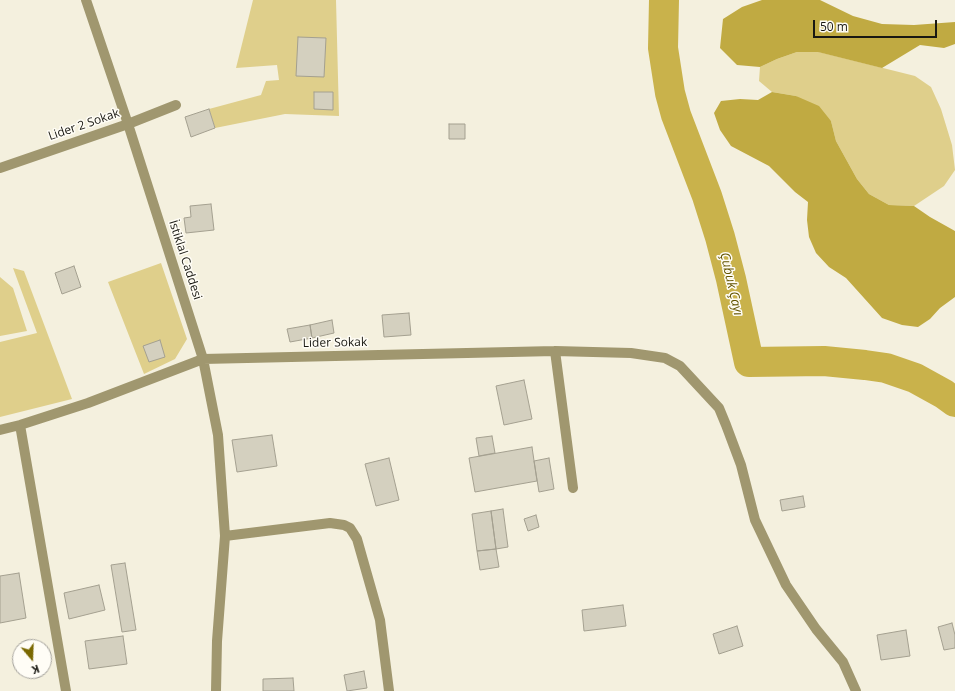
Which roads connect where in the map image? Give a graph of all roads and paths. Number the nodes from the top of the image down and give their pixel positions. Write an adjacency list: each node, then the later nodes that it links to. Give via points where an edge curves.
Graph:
1 (86, 0): 3 (street, İstiklal Caddesi)
2 (176, 105): 3 (street, Lider 2 Sokak)
3 (128, 124): 4 (street, Lider 2 Sokak); 6 (street, İstiklal Caddesi)
4 (0, 168)
5 (555, 351): 6 (street, Lider Sokak); 9 (street); 14 (street, Lider Sokak, via 631,353 665,358 680,366 719,408 741,465 755,520 786,585 816,629 843,662)
6 (203, 359): 7 (street, Lider Sokak, via 88,403); 10 (street, İstiklal Caddesi, via 218,435)
7 (20, 425): 8 (street, Lider Sokak); 11 (street)
8 (0, 430)
9 (573, 488)
10 (225, 536): 12 (street, İstiklal Caddesi); 13 (street, via 330,523 350,528 357,539 380,620)
11 (66, 691)
12 (216, 691)
13 (389, 691)
14 (856, 691)

